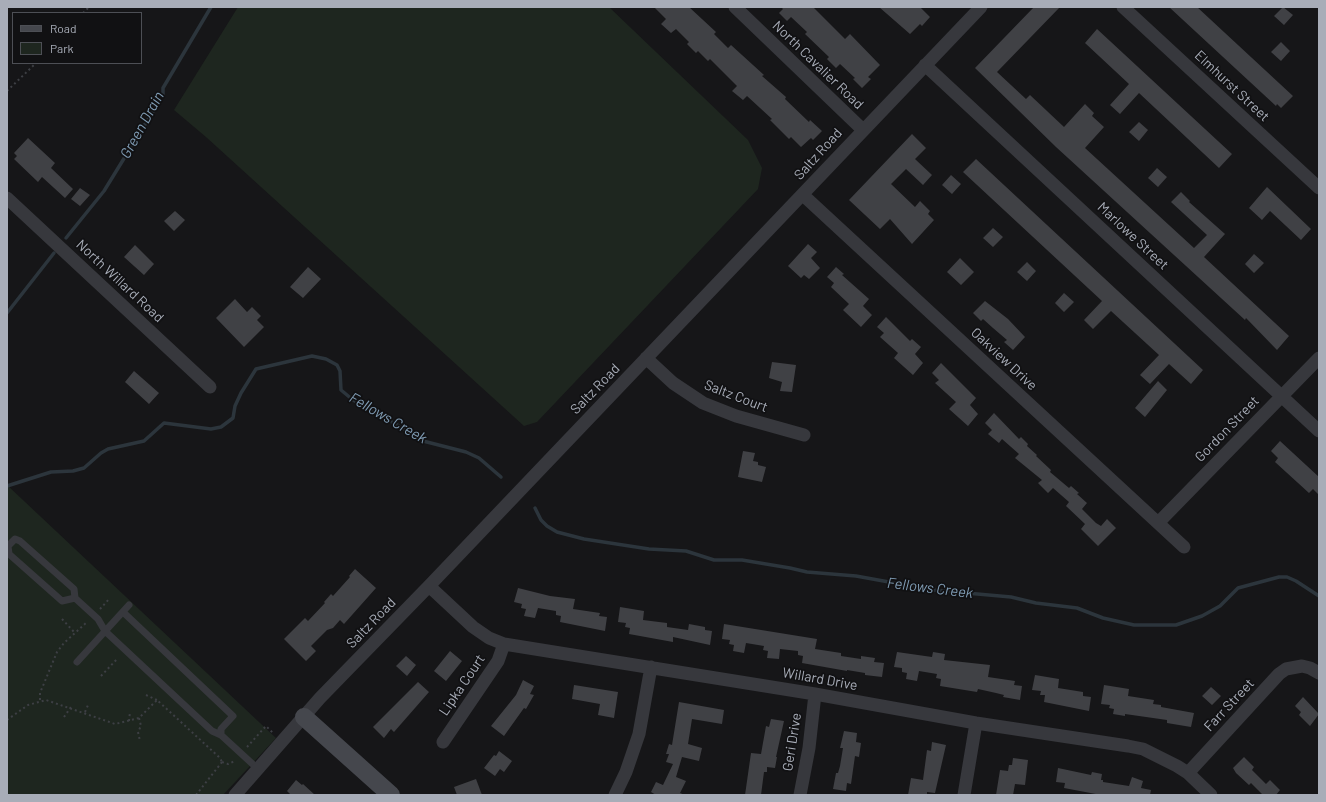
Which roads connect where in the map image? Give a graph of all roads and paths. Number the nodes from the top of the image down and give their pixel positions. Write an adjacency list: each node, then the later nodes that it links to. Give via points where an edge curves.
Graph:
1 (734, 7): 7 (street, North Cavalier Road)
2 (981, 7): 5 (street, Saltz Road)
3 (1123, 7): 8 (street, Elmhurst Street)
4 (35, 64): 6 (path)
5 (925, 65): 7 (street, Saltz Road); 14 (street, Marlowe Street)
6 (7, 90)
7 (863, 130): 9 (street, Saltz Road)
8 (1319, 188)
9 (803, 195): 11 (street, Saltz Road); 17 (street, Oakview Drive)
10 (7, 198): 13 (street, North Willard Road)
11 (646, 358): 16 (street, Saltz Court, via 673,383 703,403 736,416); 19 (street, Saltz Road)
12 (1319, 358): 14 (street, Gordon Street)
13 (210, 387)
14 (1281, 396): 15 (street, Marlowe Street); 17 (street, Gordon Street)
15 (1319, 431)
16 (804, 435)
17 (1158, 523): 18 (street, Oakview Drive)
18 (1184, 547)
19 (429, 586): 28 (street, Willard Drive, via 473,627); 43 (street, Saltz Road)
20 (75, 598): 20 (lane, via 74,589 20,541 15,539 8,546 9,554 62,601); 24 (lane)
21 (110, 598): 24 (path)
22 (129, 605): 23 (lane)
23 (123, 612): 26 (lane); 49 (lane, via 233,716 221,729)
24 (94, 615): 26 (lane); 27 (path)
25 (62, 620): 27 (path)
26 (106, 631): 30 (lane); 49 (lane, via 212,731)
27 (75, 632): 36 (path, via 57,652 40,692)
28 (504, 644): 31 (street, Willard Drive); 51 (street, Lipka Court, via 498,661)
29 (118, 658): 33 (path)
30 (77, 662)
31 (651, 667): 34 (street, Willard Drive); 59 (street, via 639,734)
32 (1319, 673): 55 (street, Farr Street, via 1298,666 1279,674)
33 (101, 676)
34 (815, 694): 47 (street, Willard Drive); 60 (street, Geri Drive)
35 (146, 695): 37 (path)
36 (40, 700): 39 (path); 45 (path)
37 (157, 700): 44 (path); 53 (path)
38 (88, 705): 40 (path)
39 (71, 707): 40 (path); 42 (path)
40 (85, 712): 46 (path, via 115,724)
41 (130, 712): 46 (path)
42 (64, 717)
43 (304, 717): 54 (street, Saltz Road); 58 (street)
44 (139, 718): 46 (path); 50 (path)
45 (7, 720)
46 (129, 721)
47 (976, 724): 55 (street, Willard Drive, via 1143,749); 61 (street)
48 (275, 734): 52 (path, via 266,726)
49 (221, 735): 52 (lane)
50 (140, 741)
51 (443, 742)
52 (241, 754): 53 (path, via 232,764); 54 (lane)
53 (222, 762): 56 (path)
54 (258, 769): 57 (street, Saltz Road)
55 (1188, 773): 62 (street, Willard Drive)
56 (196, 795)
57 (235, 795)
58 (391, 795)
59 (615, 795)
60 (800, 795)
61 (964, 795)
62 (1211, 795)

